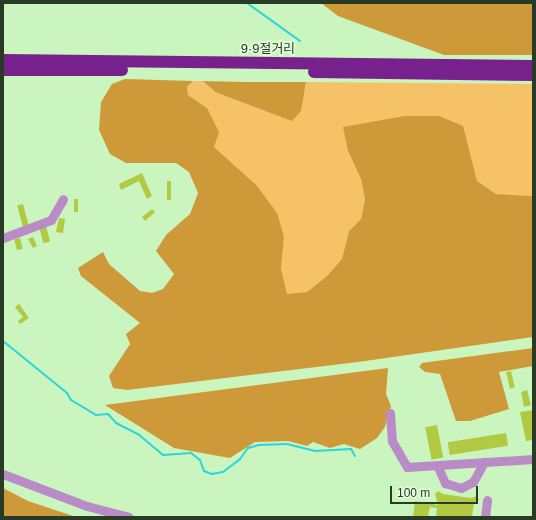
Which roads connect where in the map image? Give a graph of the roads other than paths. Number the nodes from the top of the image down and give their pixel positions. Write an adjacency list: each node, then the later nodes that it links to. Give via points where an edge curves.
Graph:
1 (3, 60): 2 (highway, 9·9절거리)
2 (533, 66)
3 (3, 70): 4 (highway, 9·9절거리)
4 (533, 75)
5 (63, 199): 6 (street, via 51,220)
6 (3, 238)
7 (390, 413): 10 (street, via 392,441 402,462 413,469)
8 (533, 459): 9 (street)
9 (484, 462): 10 (street); 10 (street, via 473,482 461,488 445,483)
10 (437, 465)
11 (3, 474): 13 (street)
12 (487, 500): 14 (street)
13 (125, 517)
14 (485, 517)

